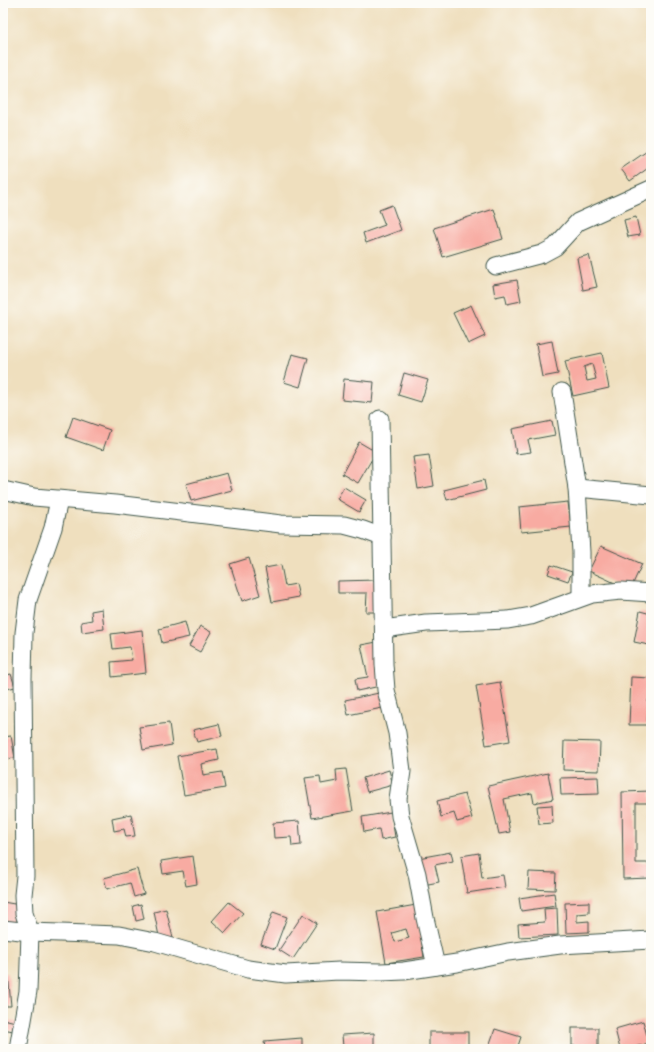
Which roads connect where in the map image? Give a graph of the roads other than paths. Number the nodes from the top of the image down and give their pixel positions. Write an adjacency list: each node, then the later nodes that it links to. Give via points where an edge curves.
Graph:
1 (651, 189): 2 (street, via 578,222 555,247 542,254)
2 (496, 266)
3 (562, 392): 5 (street)
4 (380, 419): 9 (street)
5 (577, 488): 7 (street); 11 (street)
6 (3, 490): 8 (street)
7 (651, 496)
8 (59, 500): 9 (street, via 115,504 281,524 344,525); 14 (street, via 53,528 28,600 24,633 23,895 24,914)
9 (382, 537): 12 (street)
10 (651, 593): 11 (street, via 606,592)
11 (582, 597): 12 (street, via 531,616 508,620 426,623)
12 (384, 629): 16 (street, via 386,690 397,733 402,771 398,808 417,874)
13 (3, 929): 14 (street)
14 (30, 932): 16 (street, via 119,936 155,942 248,969 286,974 404,971); 17 (street, via 28,991)
15 (651, 940): 16 (street, via 508,952)
16 (436, 966)
17 (18, 1049)

